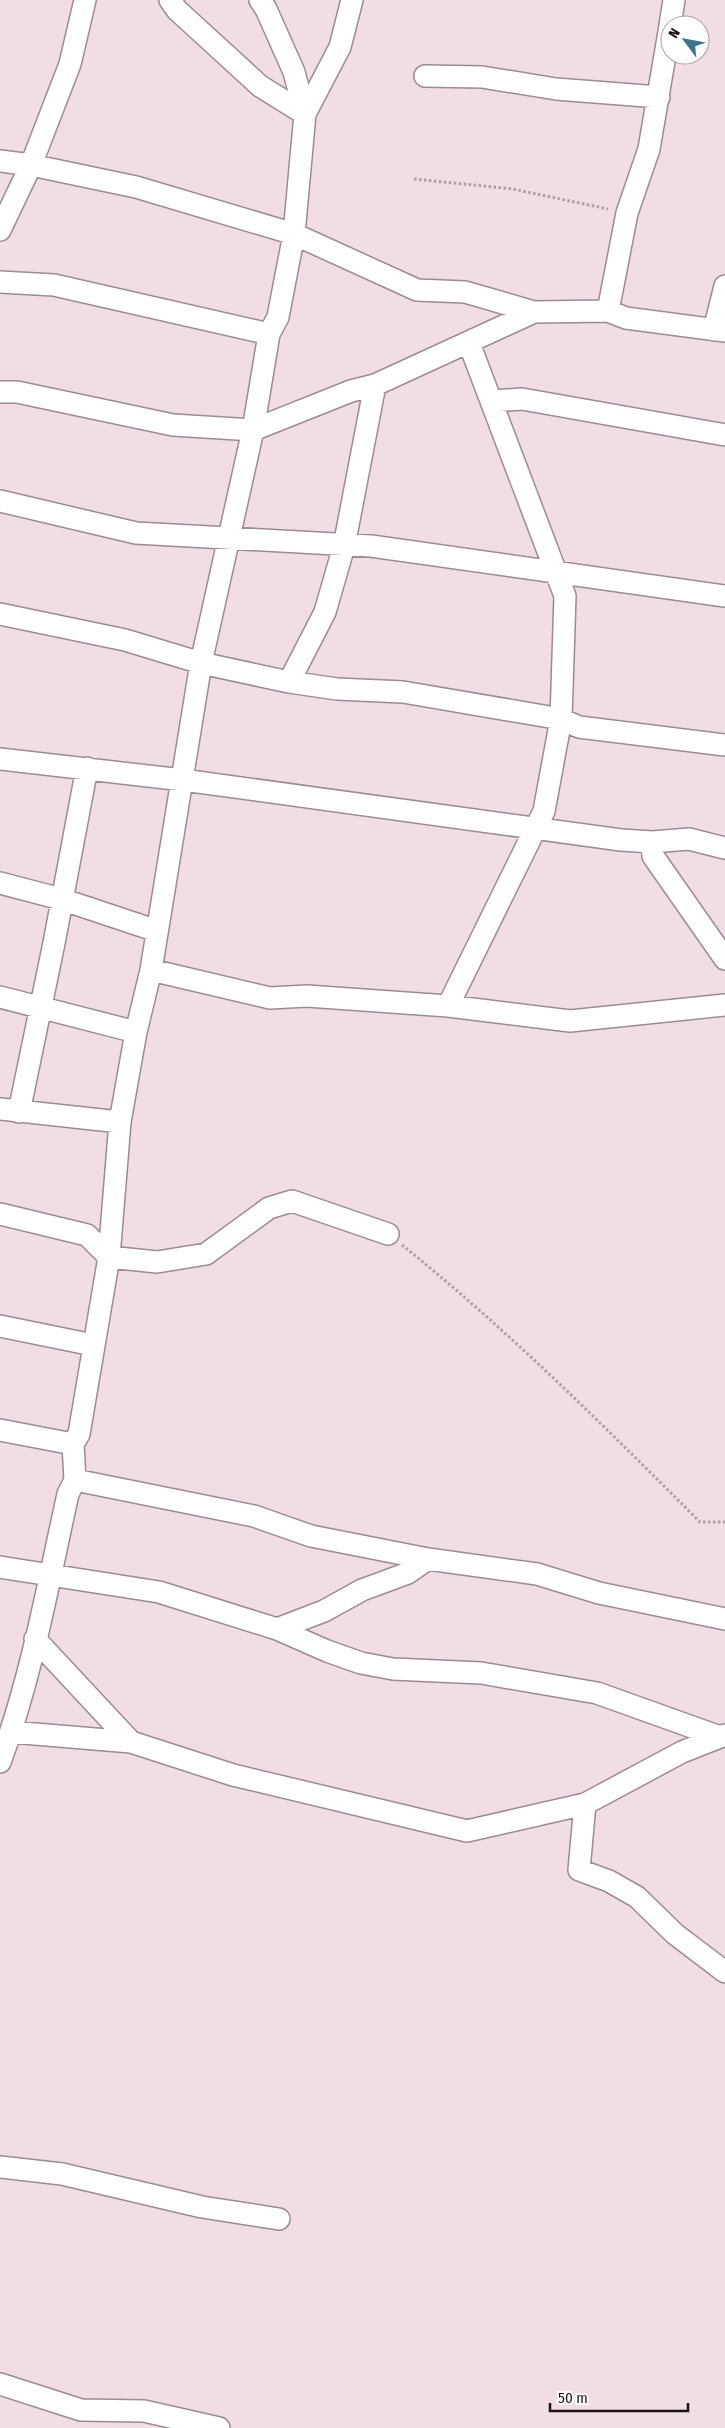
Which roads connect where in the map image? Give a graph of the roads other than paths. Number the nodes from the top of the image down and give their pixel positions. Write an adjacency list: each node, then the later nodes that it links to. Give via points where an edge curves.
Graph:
1 (85, 0): 12 (street, via 70,64)
2 (170, 0): 10 (street, via 260,86)
3 (260, 0): 10 (street, via 294,72)
4 (352, 0): 10 (street, via 340,47)
5 (674, 0): 6 (street)
6 (672, 15)
7 (664, 65): 9 (street)
8 (425, 76): 9 (street, via 482,77 556,89)
9 (659, 97): 17 (street, via 649,149 627,213)
10 (305, 114): 14 (street)
11 (0, 161): 12 (street)
12 (31, 164): 13 (street); 14 (street, via 136,187)
13 (0, 230)
14 (294, 234): 18 (street, via 417,290 465,292); 20 (street, via 278,317)
15 (0, 282): 20 (street, via 54,285)
16 (725, 286): 19 (street)
17 (608, 311): 18 (street); 19 (street, via 626,318)
18 (534, 312): 21 (street)
19 (720, 330)
20 (269, 334): 25 (street)
21 (469, 344): 22 (street); 24 (street)
22 (375, 385): 25 (street, via 351,391); 29 (street)
23 (0, 392): 25 (street, via 17,392 173,426)
24 (491, 401): 26 (street, via 522,400); 30 (street)
25 (253, 430): 28 (street)
26 (725, 435)
27 (0, 501): 28 (street, via 136,533)
28 (230, 539): 29 (street); 33 (street)
29 (344, 546): 30 (street, via 371,546); 34 (street, via 325,612)
30 (554, 571): 31 (street); 35 (street, via 565,596)
31 (725, 596)
32 (0, 614): 33 (street, via 125,640)
33 (201, 663): 34 (street); 39 (street)
34 (289, 682): 35 (street, via 337,689 403,692)
35 (561, 719): 36 (street, via 579,727); 40 (street, via 544,811)
36 (725, 745)
37 (0, 759): 38 (street)
38 (86, 768): 39 (street); 44 (street)
39 (183, 780): 40 (street); 45 (street)
40 (534, 829): 41 (street); 51 (street)
41 (652, 842): 42 (street, via 690,839); 46 (street, via 653,856)
42 (725, 848)
43 (0, 883): 44 (street)
44 (61, 899): 45 (street); 50 (street)
45 (157, 931): 47 (street)
46 (725, 959)
47 (151, 970): 51 (street, via 270,998 307,996); 52 (street)
48 (0, 997): 50 (street)
49 (725, 1005): 51 (street, via 570,1021)
50 (40, 1006): 52 (street); 53 (street)
51 (448, 1006)
52 (136, 1032): 54 (street)
53 (9, 1110): 54 (street)
54 (120, 1122): 57 (street)
55 (0, 1214): 57 (street, via 87,1235)
56 (388, 1234): 57 (street, via 292,1201 269,1208 206,1254 157,1262)
57 (109, 1257): 59 (street)
58 (0, 1326): 59 (street)
59 (93, 1345): 61 (street, via 79,1434)
60 (0, 1430): 61 (street)
61 (73, 1444): 62 (street)
62 (75, 1480): 63 (street, via 254,1516 310,1536); 65 (street, via 68,1494)
63 (428, 1559): 66 (street, via 537,1574 598,1593); 67 (street, via 408,1573)
64 (0, 1567): 65 (street)
65 (50, 1574): 67 (street, via 159,1592); 68 (street)
66 (725, 1619)
67 (277, 1629): 70 (street, via 361,1663 393,1669 481,1673 597,1693)
68 (36, 1639): 69 (street); 71 (street)
69 (11, 1732): 71 (street); 72 (street)
70 (722, 1736): 73 (street, via 682,1752)
71 (131, 1742): 73 (street, via 233,1775 467,1830)
72 (0, 1762)
73 (585, 1804): 74 (street, via 579,1870 609,1881 637,1897 675,1934)
74 (725, 1972)
75 (0, 2167): 76 (street, via 62,2174 202,2207)
76 (279, 2219)
77 (0, 2384): 78 (street, via 81,2410 144,2411)
78 (219, 2428)

